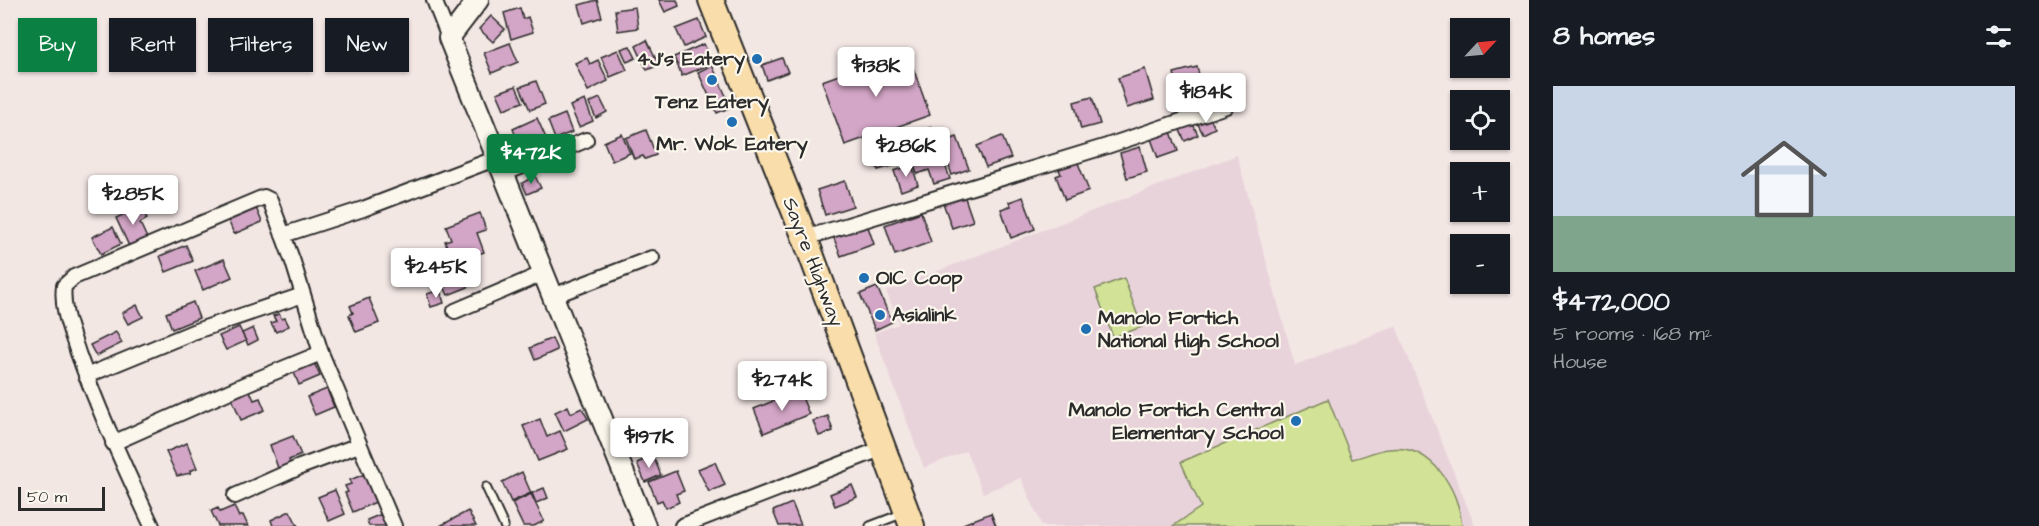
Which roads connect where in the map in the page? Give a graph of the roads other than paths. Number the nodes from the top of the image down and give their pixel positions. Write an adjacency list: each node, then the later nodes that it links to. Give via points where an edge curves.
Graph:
1 (435, 0): 4 (street)
2 (478, 0): 4 (street)
3 (711, 0): 9 (highway, Sayre Highway)
4 (449, 38): 7 (street)
5 (1226, 106): 9 (street)
6 (586, 140): 7 (street)
7 (500, 166): 8 (street); 11 (street)
8 (283, 235): 12 (street); 16 (street, via 270,200 258,198 74,277 64,286 63,303)
9 (805, 238): 19 (highway, Sayre Highway)
10 (652, 258): 13 (street)
11 (543, 273): 13 (street); 14 (street)
12 (303, 294): 15 (street); 16 (street, via 193,332)
13 (553, 296): 26 (street)
14 (454, 311)
15 (321, 353): 17 (street); 18 (street)
16 (86, 376): 17 (street)
17 (113, 443): 23 (street)
18 (359, 445): 21 (street); 24 (street)
19 (883, 448): 22 (highway, Sayre Highway); 27 (street)
20 (486, 487): 25 (lane)
21 (235, 496)
22 (909, 519): 28 (lane)
23 (152, 526)
24 (394, 526)
25 (504, 526)
26 (645, 526)
27 (682, 526)
28 (870, 526)

